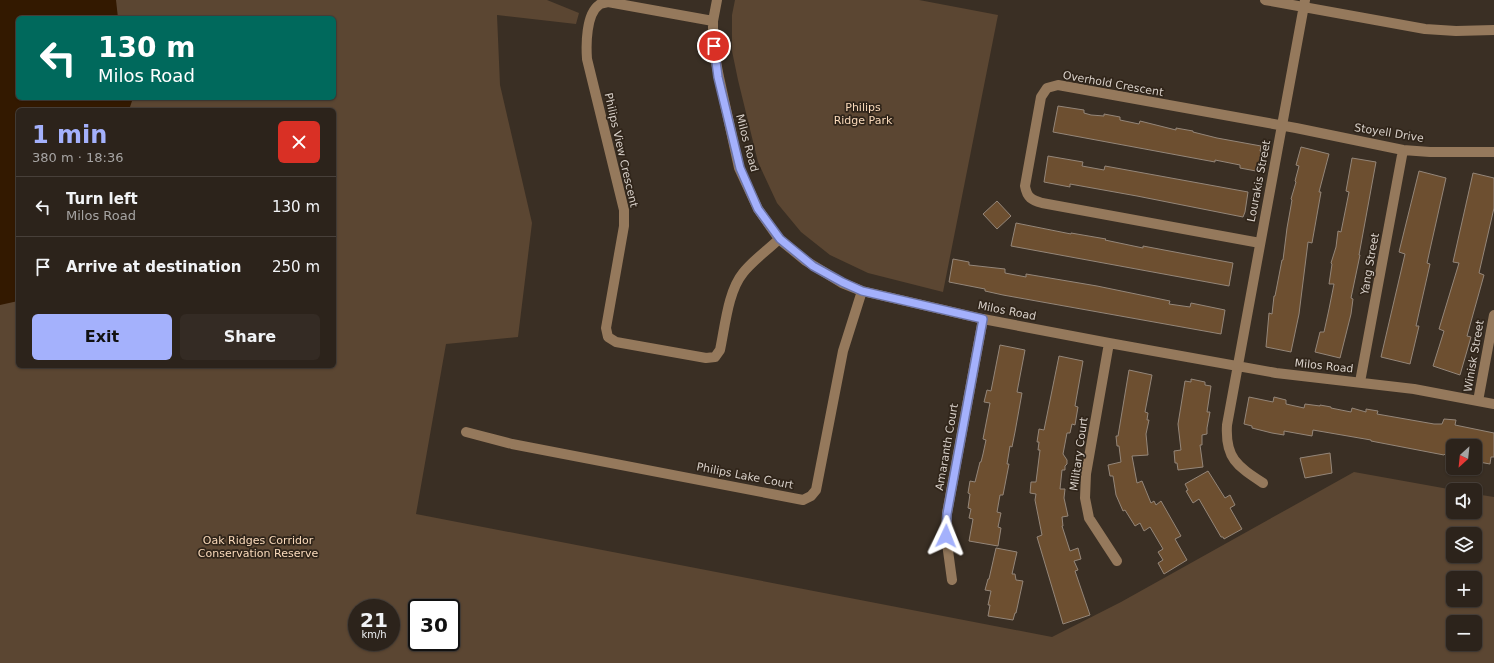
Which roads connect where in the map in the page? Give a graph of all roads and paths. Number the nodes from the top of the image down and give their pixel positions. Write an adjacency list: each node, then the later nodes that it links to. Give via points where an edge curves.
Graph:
1 (717, 0): 4 (street, Milos Road)
2 (1265, 0): 3 (street)
3 (1304, 3): 5 (street, via 1426,30); 6 (street, Lourakis Street)
4 (713, 21): 9 (street, Milos Road, via 718,77 740,168 758,209); 9 (street, Philips View Crescent, via 608,2 599,5 590,20 586,44 587,59 624,210 624,226 606,328 608,337 616,342 706,358 715,357 720,350 733,290 738,280 743,272)
5 (1494, 30)
6 (1282, 126): 7 (street, Stoyell Drive); 10 (street, Lourakis Street); 10 (street, Overhold Crescent, via 1058,85 1047,88 1041,97 1025,186 1026,193 1031,199)
7 (1403, 150): 8 (street, Stoyell Drive); 16 (street, Yang Street)
8 (1494, 152)
9 (780, 239): 11 (street, Milos Road, via 820,270)
10 (1260, 243): 15 (street, Lourakis Street)
11 (862, 291): 13 (street, Milos Road); 19 (street, Philips Lake Court, via 843,352 816,490 803,500 512,444)
12 (1494, 315): 17 (street, Winisk Street)
13 (983, 319): 14 (street, Milos Road); 22 (street, Amaranth Court, via 947,514 946,536)
14 (1109, 343): 15 (street, Milos Road); 21 (street, Military Court, via 1086,474 1085,498 1089,518)
15 (1238, 366): 16 (street, Milos Road); 20 (street, Lourakis Street, via 1227,425 1229,452 1243,470)
16 (1360, 382): 17 (street, Milos Road)
17 (1478, 401): 18 (street, Milos Road)
18 (1494, 404)
19 (466, 432)
20 (1262, 483)
21 (1117, 560)
22 (952, 580)

